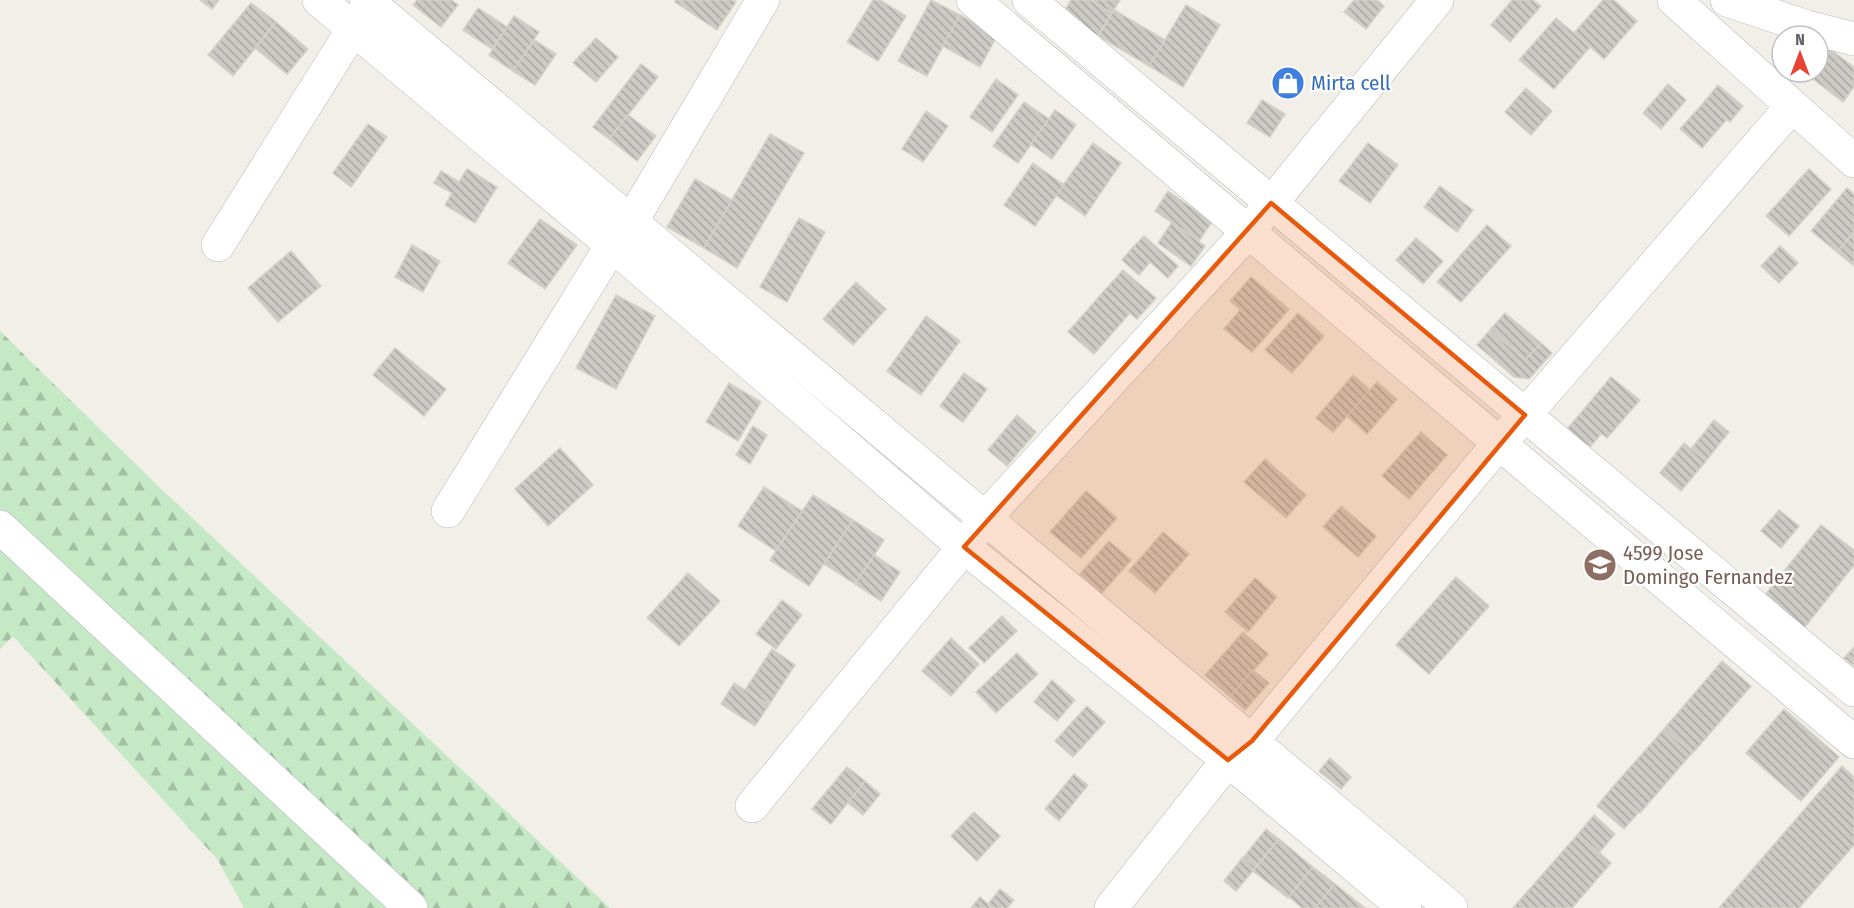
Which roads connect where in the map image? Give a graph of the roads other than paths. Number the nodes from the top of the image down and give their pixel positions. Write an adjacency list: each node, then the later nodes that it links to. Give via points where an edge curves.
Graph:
1 (319, 0): 8 (street)
2 (763, 0): 14 (street)
3 (973, 0): 13 (street)
4 (1029, 0): 12 (street)
5 (1437, 0): 12 (street)
6 (1674, 0): 10 (street)
7 (1727, 0): 9 (street)
8 (365, 8): 14 (street); 15 (street)
9 (1854, 39)
10 (1792, 106): 11 (street); 16 (street)
11 (1854, 161)
12 (1271, 203): 13 (street); 16 (street)
13 (1248, 232): 17 (street); 19 (street)
14 (622, 233): 18 (street); 19 (street); 21 (street)
15 (218, 245)
16 (1525, 416): 17 (street); 22 (street)
17 (1499, 443): 23 (street); 24 (street)
18 (448, 511)
19 (985, 518): 21 (street); 24 (street)
20 (0, 527): 26 (street)
21 (964, 547): 24 (street); 25 (street)
22 (1854, 690)
23 (1854, 742)
24 (1240, 751): 27 (street); 28 (street); 29 (street)
25 (752, 806)
26 (411, 908)
27 (1111, 908)
28 (1405, 908)
29 (1451, 908)

